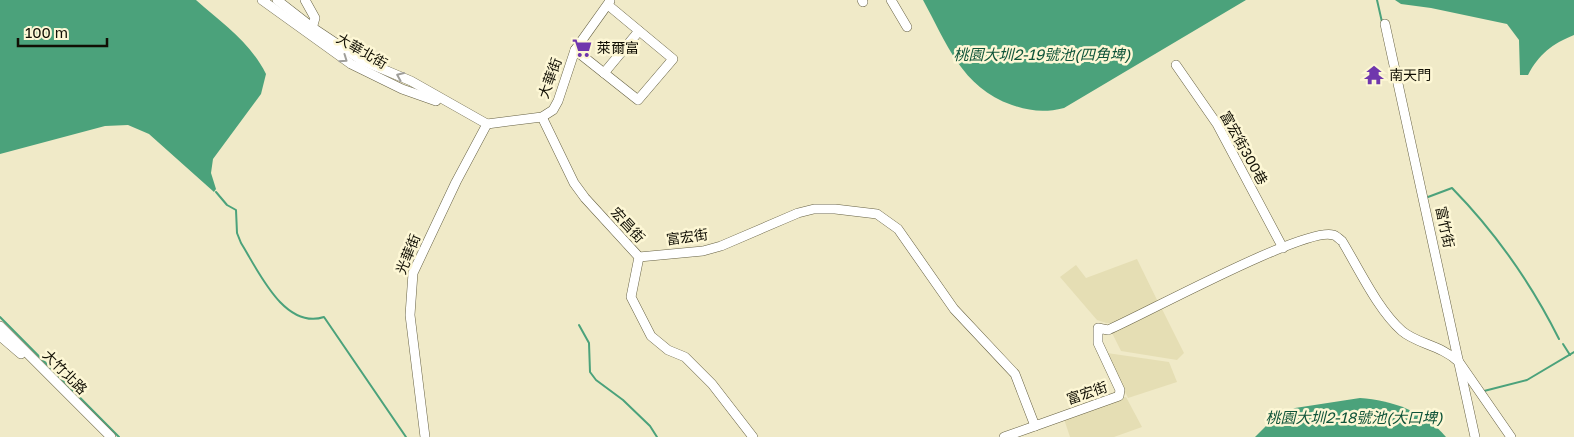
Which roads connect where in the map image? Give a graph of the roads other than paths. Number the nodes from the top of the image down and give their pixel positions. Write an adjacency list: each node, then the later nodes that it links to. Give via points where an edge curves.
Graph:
1 (262, 0): 9 (street, 大華北街)
2 (277, 0): 9 (street, 大華北街)
3 (305, 0): 9 (street, via 315,18)
4 (891, 0): 7 (street)
5 (609, 2): 8 (street); 10 (street, 大華街)
6 (1385, 24): 19 (street, 富竹街)
7 (907, 27)
8 (639, 31): 12 (street); 12 (street, via 673,59 638,100)
9 (311, 32): 14 (street, 大華北街, via 361,60 411,81)
10 (575, 50): 12 (street); 13 (street, 大華街, via 558,101)
11 (1176, 65): 15 (street, 富宏街300巷, via 1217,124)
12 (604, 73)
13 (542, 117): 14 (street, 大華街); 16 (street, 宏昌街, via 574,183)
14 (487, 124): 23 (street, 光華街, via 413,273 410,315)
15 (1283, 248): 19 (street, 富宏街, via 1319,235 1334,234 1392,321 1403,332 1448,352); 20 (street, 富宏街, via 1244,263 1108,330 1098,328 1098,343 1120,390 1119,396)
16 (639, 257): 20 (street, 富宏街, via 703,251 798,212 814,209 877,214 898,229 954,308 1015,374); 24 (street, 宏昌街, via 631,296 651,336 668,350 685,357 712,384)
17 (0, 326): 22 (street, 大竹北路)
18 (0, 336): 21 (street, 大竹北路)
19 (1459, 362): 26 (street, 富竹街); 27 (street, 富宏街)
20 (1035, 426): 25 (street)
21 (104, 437)
22 (111, 437)
23 (425, 437)
24 (752, 437)
25 (1004, 437)
26 (1475, 437)
27 (1511, 437)

